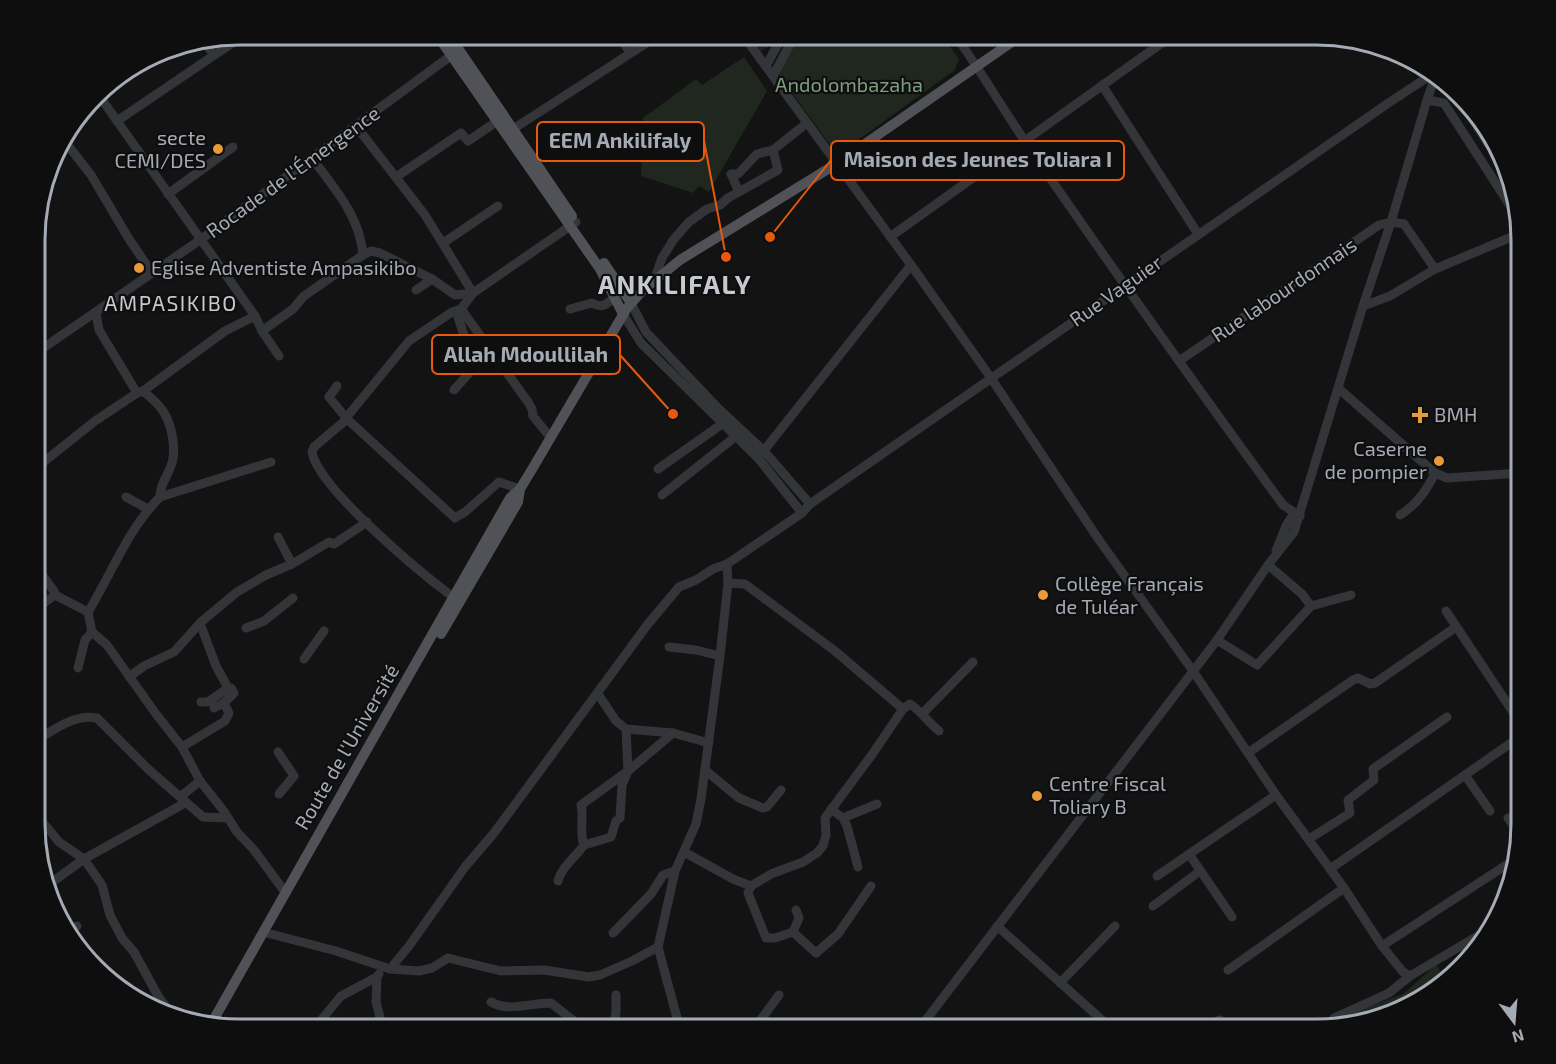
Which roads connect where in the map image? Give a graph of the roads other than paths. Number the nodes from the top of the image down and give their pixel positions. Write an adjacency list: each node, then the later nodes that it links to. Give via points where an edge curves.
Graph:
1 (447, 45): 13 (main road)
2 (452, 45): 13 (main road)
3 (625, 45): 14 (street)
4 (643, 45): 14 (street)
5 (750, 45): 17 (street)
6 (778, 45): 17 (street)
7 (790, 45): 18 (street)
8 (962, 45): 16 (street)
9 (1007, 45): 16 (main road, Route de l'Université)
10 (1159, 45): 21 (street)
11 (227, 46): 15 (street)
12 (209, 48): 15 (street)
13 (455, 53): 25 (main road); 27 (street, Rocade de l'Émergence); 28 (main road)
14 (630, 53): 28 (street)
15 (214, 55): 24 (street)
16 (976, 65): 29 (street); 35 (main road, Route de l'Université)
17 (766, 66): 18 (street)
18 (773, 76): 26 (street)
19 (1427, 80): 44 (street, Rue Vaguier)
20 (1432, 83): 22 (street)
21 (1102, 85): 29 (street); 44 (street)
22 (1426, 100): 40 (street, via 1444,103); 42 (street)
23 (103, 101): 24 (street)
24 (117, 121): 39 (street)
25 (496, 122): 36 (street, via 468,141 461,133); 43 (main road)
26 (807, 123): 32 (street); 35 (street)
27 (356, 126): 33 (street, Rocade de l'Émergence); 36 (street)
28 (513, 129): 43 (main road)
29 (1024, 141): 45 (street); 55 (street)
30 (68, 147): 52 (street, via 91,175)
31 (233, 147): 39 (street)
32 (773, 150): 34 (street, via 757,154); 37 (street, via 778,170)
33 (312, 158): 47 (street, Rocade de l'Émergence); 49 (street, via 345,202 356,225)
34 (749, 164): 37 (street); 38 (street, via 738,174 731,174)
35 (836, 164): 45 (street); 54 (main road, Route de l'Université)
36 (396, 177): 48 (street)
37 (758, 181): 38 (street)
38 (739, 192): 54 (street, via 707,209 681,230 662,258)
39 (168, 194): 47 (street)
40 (1506, 199)
41 (498, 206): 48 (street)
42 (1392, 222): 51 (street, via 1404,224); 60 (street); 69 (street, Rue labourdonnais, via 1379,225)
43 (574, 224): 57 (street); 58 (main road); 59 (main road)
44 (1198, 234): 55 (street, Rue Vaguier)
45 (890, 237): 50 (street)
46 (1511, 237): 51 (street)
47 (200, 240): 52 (street, Rocade de l'Émergence); 65 (street)
48 (443, 243): 57 (street)
49 (363, 255): 53 (street, via 380,253); 66 (street)
50 (911, 265): 70 (street); 79 (street)
51 (1435, 269): 60 (street, via 1390,296)
52 (152, 273): 63 (street, Rocade de l'Émergence)
53 (432, 279): 56 (street); 57 (street, via 455,295)
54 (654, 280): 59 (main road, Route de l'Université)
55 (1126, 285): 69 (street); 70 (street, Rue Vaguier)
56 (416, 290)
57 (473, 292): 62 (street)
58 (615, 297): 61 (street, via 604,306 591,303); 64 (main road)
59 (631, 303): 64 (main road, Route de l'Université); 79 (street, via 646,332)
60 (1363, 306): 72 (street)
61 (570, 309)
62 (462, 311): 73 (street, via 458,317 472,360 469,372); 75 (street, via 452,312 410,341); 77 (street)
63 (96, 313): 67 (street, Rocade de l'Émergence); 74 (street, via 99,330)
64 (623, 314): 76 (street, via 641,343); 77 (main road, Route de l'Université)
65 (255, 316): 66 (street); 74 (street, via 225,331)
66 (262, 331): 68 (street)
67 (45, 347)
68 (279, 356)
69 (1179, 362): 93 (street, via 1283,506)
70 (991, 378): 89 (street, Rue Vaguier); 120 (street, via 1099,540)
71 (337, 386): 75 (street, via 329,397)
72 (1338, 388): 83 (street); 93 (street)
73 (454, 390)
74 (140, 392): 80 (street); 88 (street, via 162,409 172,436 174,459)
75 (347, 418): 85 (street, via 455,518 499,482); 94 (street, via 315,447 313,458 321,474)
76 (722, 424): 78 (street); 82 (street)
77 (550, 437): 85 (main road, Route de l'Université)
78 (735, 437): 79 (street); 86 (street)
79 (761, 455): 89 (street); 91 (street)
80 (45, 461)
81 (270, 462): 88 (street)
82 (658, 469)
83 (1435, 473): 84 (street, via 1447,478); 92 (street, via 1427,490)
84 (1511, 474)
85 (520, 489): 103 (main road, Route de l'Université, via 510,498); 179 (main road, Route de l'Université, via 518,502)
86 (662, 495)
87 (126, 497): 90 (street)
88 (160, 497): 90 (street)
89 (810, 504): 91 (street, Rue Vaguier)
90 (148, 509): 108 (street)
91 (802, 513): 97 (street, Rue Vaguier)
92 (1400, 514)
93 (1300, 516): 98 (street, via 1294,532)
94 (367, 522): 96 (street, via 334,544 329,542); 103 (street, via 424,576)
95 (278, 537): 96 (street)
96 (292, 564): 109 (street, via 237,592)
97 (728, 564): 100 (street); 123 (street, Rue Vaguier, via 679,587)
98 (1268, 566): 106 (street); 114 (street)
99 (45, 579): 101 (street)
100 (728, 583): 116 (street); 127 (street, via 745,584 835,651)
101 (55, 595): 105 (street); 108 (street)
102 (1351, 595): 106 (street)
103 (453, 597): 172 (main road, Route de l'Université)
104 (293, 598): 111 (street, via 264,621)
105 (45, 602)
106 (1311, 606): 114 (street, via 1257,665)
107 (1446, 611): 110 (street)
108 (88, 612): 113 (street)
109 (200, 623): 121 (street, via 174,652); 122 (street)
110 (1456, 627): 128 (street); 139 (street, via 1375,683 1353,680)
111 (246, 628)
112 (324, 631): 117 (street)
113 (92, 632): 119 (street, via 85,640); 121 (street, via 107,645)
114 (1217, 640): 120 (street)
115 (669, 647): 116 (street)
116 (720, 656): 135 (street)
117 (304, 659)
118 (973, 662): 129 (street)
119 (78, 668)
120 (1193, 671): 139 (street); 176 (street)
121 (129, 677): 137 (street)
122 (228, 688): 124 (street, via 208,702); 125 (street, via 234,693)
123 (598, 694): 131 (street); 184 (street, Rue Vaguier)
124 (201, 702)
125 (224, 703): 126 (street); 137 (street, via 229,713 225,721)
126 (214, 708)
127 (903, 709): 129 (street, via 910,704); 149 (street)
128 (1511, 709)
129 (923, 713): 132 (street, via 924,719)
130 (1447, 717): 156 (street, via 1373,769 1374,780 1348,800 1350,813)
131 (626, 729): 133 (street); 141 (street)
132 (939, 731)
133 (673, 733): 135 (street); 141 (street)
134 (45, 736): 147 (street, via 74,720 97,718)
135 (709, 743): 140 (street)
136 (1511, 743): 142 (street)
137 (182, 747): 143 (street)
138 (278, 752): 145 (street, via 294,776)
139 (1248, 753): 146 (street)
140 (705, 770): 144 (street, via 739,798 762,808); 158 (street, via 696,824)
141 (628, 771): 157 (street, via 622,785 620,818 611,837); 157 (street, via 581,804)
142 (1465, 775): 150 (street); 163 (street)
143 (200, 780): 147 (street); 151 (street)
144 (781, 790)
145 (279, 794)
146 (1276, 795): 156 (street); 159 (street)
147 (182, 800): 151 (street, via 203,817); 160 (street)
148 (877, 804): 152 (street)
149 (831, 809): 152 (street); 169 (street, via 825,818 823,846 817,853)
150 (1490, 812)
151 (227, 818): 172 (street)
152 (843, 818): 162 (street)
153 (1508, 818): 154 (street)
154 (1511, 822)
155 (45, 825): 160 (street, via 59,842)
156 (1309, 839): 163 (street)
157 (584, 845): 168 (street, via 561,869)
158 (684, 852): 164 (street); 169 (street)
159 (1189, 854): 165 (street); 166 (street)
160 (84, 859): 167 (street); 191 (street, via 102,885 110,915)
161 (1506, 865): 182 (street)
162 (858, 867)
163 (1330, 869): 171 (street)
164 (675, 871): 180 (street, via 663,875 651,894); 183 (street)
165 (1200, 871): 173 (street); 175 (street)
166 (1157, 876)
167 (54, 881)
168 (558, 881)
169 (751, 886): 178 (street, via 750,898 766,938)
170 (871, 886): 178 (street, via 838,934 816,953)
171 (1344, 888): 182 (street); 185 (street)
172 (285, 892): 193 (main road, Route de l'Université)
173 (1153, 906)
174 (796, 910): 178 (street, via 800,918)
175 (1232, 917)
176 (997, 926): 188 (street); 202 (street)
177 (1115, 926): 188 (street)
178 (793, 932)
179 (267, 933): 184 (street); 194 (main road, Route de l'Université)
180 (613, 933)
181 (1474, 938): 187 (street)
182 (1382, 946): 187 (street)
183 (658, 947): 184 (street, via 600,975 589,976 544,970 501,971 448,958 419,971); 200 (street)
184 (388, 968): 186 (street, Rue Vaguier)
185 (1228, 970)
186 (377, 976): 196 (street, Rue Vaguier, via 341,996); 197 (street, via 376,1002)
187 (1410, 976): 195 (street, via 1389,993)
188 (1060, 983): 203 (street)
189 (615, 995): 199 (street)
190 (778, 995): 201 (street)
191 (159, 1001)
192 (491, 1002): 198 (street, via 507,1007 551,1003)
193 (215, 1017)
194 (221, 1018)
195 (1334, 1018)
196 (322, 1019)
197 (381, 1019)
198 (572, 1019)
199 (614, 1019)
200 (678, 1019)
201 (761, 1019)
202 (927, 1019)
203 (1101, 1019)

